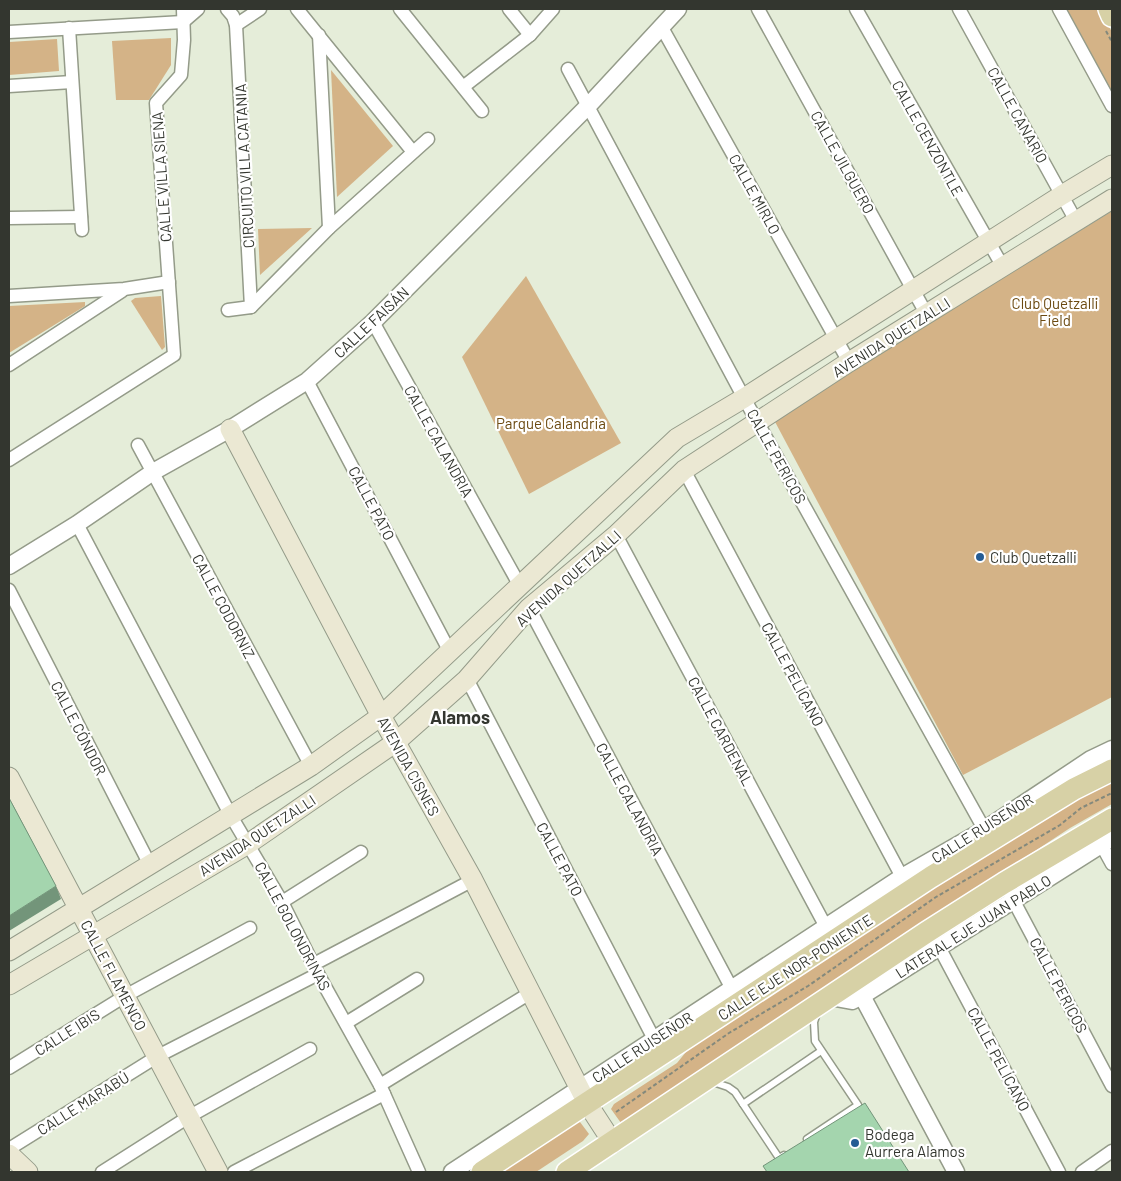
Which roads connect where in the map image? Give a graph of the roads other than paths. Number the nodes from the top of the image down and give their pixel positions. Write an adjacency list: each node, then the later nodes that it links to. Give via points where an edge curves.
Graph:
1 (183, 9): 17 (street, CALLE VILLA SIENA)
2 (198, 9): 17 (street)
3 (227, 9): 18 (street, CIRCUITO VILLA CATANIA)
4 (260, 9): 15 (street)
5 (297, 9): 22 (street)
6 (400, 9): 27 (street)
7 (509, 9): 23 (street)
8 (553, 9): 23 (street)
9 (678, 9): 19 (street, CALLE FAISÁN)
10 (758, 9): 45 (street, CALLE JILGUERO)
11 (856, 9): 41 (street, CALLE CENZONTLE)
12 (960, 9): 34 (street, CALLE CANARIO)
13 (1058, 9): 29 (street)
14 (1109, 9): 16 (main road)
15 (244, 12): 18 (street)
16 (1112, 16)
17 (183, 22): 20 (street); 43 (street, CALLE VILLA SIENA, via 181,75 156,103)
18 (236, 25): 47 (street, CIRCUITO VILLA CATANIA)
19 (661, 26): 28 (street, CALLE FAISÁN); 51 (street, CALLE MIRLO)
20 (69, 28): 21 (street); 25 (street)
21 (9, 32)
22 (319, 35): 32 (street); 39 (street)
23 (530, 35): 27 (street)
24 (568, 69): 28 (street, CALLE PERICOS)
25 (72, 82): 26 (street); 36 (street)
26 (9, 86)
27 (463, 87): 30 (street)
28 (589, 105): 50 (street, CALLE FAISÁN); 55 (street, CALLE PERICOS)
29 (1112, 106)
30 (482, 111)
31 (428, 139): 32 (street)
32 (413, 152): 39 (street)
33 (1112, 165): 34 (main road, AVENIDA QUETZALLI)
34 (1062, 195): 38 (street, CALLE CANARIO); 41 (main road, AVENIDA QUETZALLI)
35 (1112, 199): 38 (main road, AVENIDA QUETZALLI)
36 (81, 217): 37 (street); 40 (street)
37 (9, 218)
38 (1076, 221): 42 (main road, AVENIDA QUETZALLI)
39 (330, 228): 47 (street)
40 (82, 230)
41 (988, 243): 42 (street, CALLE CENZONTLE); 45 (main road, AVENIDA QUETZALLI)
42 (1003, 267): 49 (main road, AVENIDA QUETZALLI)
43 (169, 282): 44 (street); 59 (street, CALLE VILLA SIENA, via 174,355)
44 (124, 289): 46 (street); 53 (street)
45 (914, 291): 49 (street, CALLE JILGUERO); 51 (main road, AVENIDA QUETZALLI)
46 (9, 296)
47 (251, 307): 48 (street)
48 (228, 310)
49 (927, 315): 52 (main road, AVENIDA QUETZALLI)
50 (373, 322): 54 (street, CALLE FAISÁN); 65 (street, CALLE CALANDRIA)
51 (836, 339): 52 (street, CALLE MIRLO); 55 (main road, AVENIDA QUETZALLI)
52 (849, 362): 56 (main road, AVENIDA QUETZALLI)
53 (9, 365)
54 (307, 381): 57 (street, CALLE FAISÁN); 68 (street, CALLE PATO)
55 (744, 398): 56 (street, CALLE PERICOS); 65 (main road, AVENIDA QUETZALLI, via 677,438)
56 (757, 421): 60 (main road, AVENIDA QUETZALLI); 78 (street, CALLE PERICOS)
57 (230, 429): 61 (street, CALLE FAISÁN); 70 (main road, AVENIDA CISNES)
58 (138, 445): 61 (street, CALLE CODORNIZ)
59 (9, 460)
60 (684, 470): 63 (main road, AVENIDA QUETZALLI); 84 (street, CALLE PELÍCANO)
61 (153, 472): 62 (street, CALLE FAISÁN); 73 (street, CALLE CODORNIZ)
62 (77, 524): 64 (street, CALLE FAISÁN); 76 (street, CALLE GOLONDRINAS)
63 (616, 535): 67 (main road, AVENIDA QUETZALLI); 89 (street, CALLE CARDENAL)
64 (9, 566)
65 (520, 586): 68 (main road, AVENIDA QUETZALLI)
66 (9, 590): 83 (street, CALLE CÓNDOR)
67 (529, 608): 69 (main road, AVENIDA QUETZALLI); 97 (street, CALLE CALANDRIA)
68 (450, 652): 70 (main road, AVENIDA QUETZALLI)
69 (467, 679): 71 (main road, AVENIDA QUETZALLI); 103 (street, CALLE PATO)
70 (381, 716): 71 (main road, AVENIDA CISNES); 73 (main road, AVENIDA QUETZALLI)
71 (396, 742): 80 (main road, AVENIDA QUETZALLI); 85 (main road, AVENIDA CISNES)
72 (1112, 749): 78 (street, CALLE RUISEÑOR, via 1092,759)
73 (311, 766): 76 (main road, AVENIDA QUETZALLI)
74 (1112, 770): 78 (main road, CALLE EJE NOR-PONIENTE)
75 (9, 778): 88 (main road, CALLE FLAMENCO)
76 (231, 816): 80 (street, CALLE GOLONDRINAS); 83 (main road, AVENIDA QUETZALLI)
77 (1112, 819): 86 (main road)
78 (987, 835): 84 (street, CALLE RUISEÑOR); 111 (main road, CALLE EJE NOR-PONIENTE, via 931,877)
79 (1107, 841): 82 (street); 86 (street, LATERAL EJE JUAN PABLO)
80 (248, 844): 87 (street, CALLE GOLONDRINAS); 91 (main road, AVENIDA QUETZALLI)
81 (361, 852): 87 (street)
82 (1112, 864)
83 (150, 865): 88 (main road, AVENIDA QUETZALLI)
84 (902, 877): 89 (street, CALLE RUISEÑOR)
85 (473, 880): 94 (street, CALLE MARABÚ); 98 (main road, AVENIDA CISNES)
86 (1009, 891): 92 (street, LATERAL EJE JUAN PABLO); 101 (main road); 109 (street, CALLE PERICOS)
87 (282, 902): 94 (street, CALLE GOLONDRINAS)
88 (78, 910): 91 (main road, CALLE FLAMENCO); 93 (main road, AVENIDA QUETZALLI)
89 (826, 927): 97 (street, CALLE RUISEÑOR)
90 (250, 928): 99 (street, CALLE IBIS)
91 (94, 935): 96 (main road, AVENIDA QUETZALLI); 99 (main road, CALLE FLAMENCO)
92 (939, 947): 100 (street, LATERAL EJE JUAN PABLO); 129 (street, CALLE PELÍCANO)
93 (9, 951)
94 (316, 969): 102 (street, CALLE GOLONDRINAS); 106 (street, CALLE MARABÚ)
95 (417, 979): 102 (street)
96 (9, 985)
97 (732, 989): 103 (street, CALLE RUISEÑOR)
98 (530, 993): 110 (street); 111 (main road, AVENIDA CISNES)
99 (126, 996): 106 (main road, CALLE FLAMENCO); 107 (street, CALLE IBIS)
100 (862, 996): 101 (street, LATERAL EJE JUAN PABLO, via 852,1001); 128 (street)
101 (825, 1000): 105 (lane, via 814,1022 814,1041); 108 (main road)
102 (346, 1024): 110 (street, CALLE GOLONDRINAS)
103 (654, 1039): 111 (street, CALLE RUISEÑOR)
104 (310, 1049): 113 (street)
105 (821, 1051): 112 (lane); 115 (lane, via 858,1105)
106 (158, 1056): 113 (main road, CALLE FLAMENCO); 117 (street, CALLE MARABÚ)
107 (9, 1068)
108 (707, 1080): 112 (lane, via 728,1087); 114 (main road)
109 (1112, 1086)
110 (382, 1089): 123 (street); 124 (street, CALLE GOLONDRINAS)
111 (584, 1095): 114 (main road, AVENIDA CISNES); 125 (street, CALLE RUISEÑOR); 126 (main road, CALLE EJE NOR-PONIENTE)
112 (743, 1104): 116 (lane, via 779,1158)
113 (190, 1116): 121 (street); 122 (main road, CALLE FLAMENCO)
114 (613, 1143): 127 (main road)
115 (801, 1143)
116 (794, 1148)
117 (9, 1149)
118 (1112, 1151): 130 (street)
119 (9, 1154): 120 (main road)
120 (28, 1172)
121 (102, 1172)
122 (218, 1172)
123 (234, 1172)
124 (419, 1172)
125 (452, 1172)
126 (482, 1172)
127 (567, 1172)
128 (956, 1172)
129 (1059, 1172)
130 (1082, 1172)

